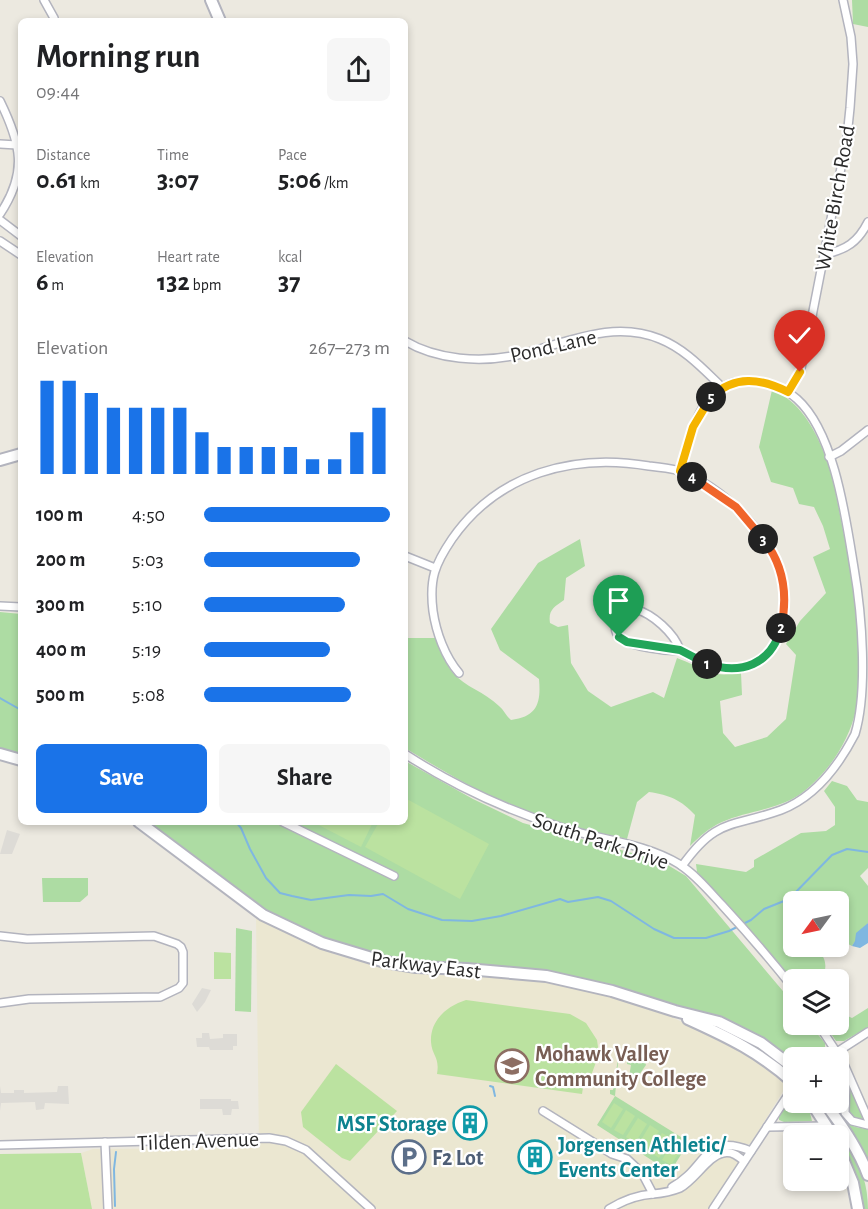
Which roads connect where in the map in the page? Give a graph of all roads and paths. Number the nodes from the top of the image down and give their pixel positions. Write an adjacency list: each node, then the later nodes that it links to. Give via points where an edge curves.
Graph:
1 (44, 0): 4 (street)
2 (211, 0): 5 (street)
3 (843, 0): 17 (street, White Birch Road, via 853,64 850,108)
4 (54, 18)
5 (219, 18)
6 (0, 101): 8 (street)
7 (0, 144): 8 (street)
8 (17, 145): 9 (street)
9 (18, 155)
10 (18, 172): 11 (street, via 16,186)
11 (0, 214)
12 (0, 220): 14 (street)
13 (868, 222): 17 (street, via 848,248)
14 (18, 234)
15 (0, 241): 16 (street)
16 (18, 253)
17 (825, 254): 20 (street, White Birch Road, via 807,347 800,372)
18 (408, 342): 19 (street, Pond Lane, via 447,356 489,359 588,334 633,332 659,339 689,356)
19 (722, 387): 20 (street, via 741,381 761,382); 25 (street, via 711,397 693,427)
20 (788, 392): 23 (street, via 805,408)
21 (868, 430): 23 (street)
22 (18, 455): 24 (street)
23 (830, 457): 37 (street, via 849,535 865,640 864,695 856,732 814,790 780,810 723,826 695,848)
24 (0, 460)
25 (680, 471): 27 (street, via 593,462 558,467 522,479 477,510); 30 (street, via 723,496 744,515 777,561 784,594 775,645 757,662 731,670 704,663)
26 (408, 557): 27 (street)
27 (435, 568): 31 (street, via 431,588 434,615 443,645)
28 (0, 606): 29 (street)
29 (18, 607)
30 (680, 650): 30 (street, via 624,641 616,624 626,611 644,612 656,620)
31 (459, 673)
32 (0, 754): 34 (street)
33 (408, 756): 37 (street, South Park Drive, via 453,783 523,815 638,848)
34 (18, 759)
35 (143, 825): 42 (street, Parkway East, via 263,915 322,944 416,967 518,973 573,981)
36 (289, 825): 38 (street)
37 (682, 866): 40 (street, South Park Drive)
38 (394, 876)
39 (0, 936): 41 (street, via 154,936 177,944 183,952 183,983 160,997)
40 (783, 976)
41 (0, 1003)
42 (675, 1011): 45 (street, Parkway East, via 719,1022); 46 (street, Parkway East, via 752,1050)
43 (868, 1032): 44 (street)
44 (849, 1047)
45 (783, 1059)
46 (783, 1074)
47 (849, 1075): 52 (street)
48 (783, 1102): 54 (street)
49 (543, 1111): 62 (street, via 612,1154 627,1159)
50 (832, 1113): 61 (street)
51 (845, 1113): 53 (street, via 852,1121)
52 (868, 1119)
53 (868, 1125)
54 (767, 1127): 55 (street); 58 (street)
55 (783, 1128)
56 (105, 1142): 57 (street, Tilden Avenue); 63 (street); 64 (street, Tilden Avenue, via 269,1138 286,1141 314,1157)
57 (0, 1145)
58 (751, 1151): 59 (street); 62 (street, via 732,1144 718,1146 684,1179)
59 (744, 1161): 62 (street, via 735,1154 722,1153 686,1184); 66 (street)
60 (849, 1173): 67 (street)
61 (868, 1174)
62 (655, 1194): 65 (street)
63 (108, 1209)
64 (371, 1209)
65 (609, 1209)
66 (713, 1209)
67 (858, 1209)

